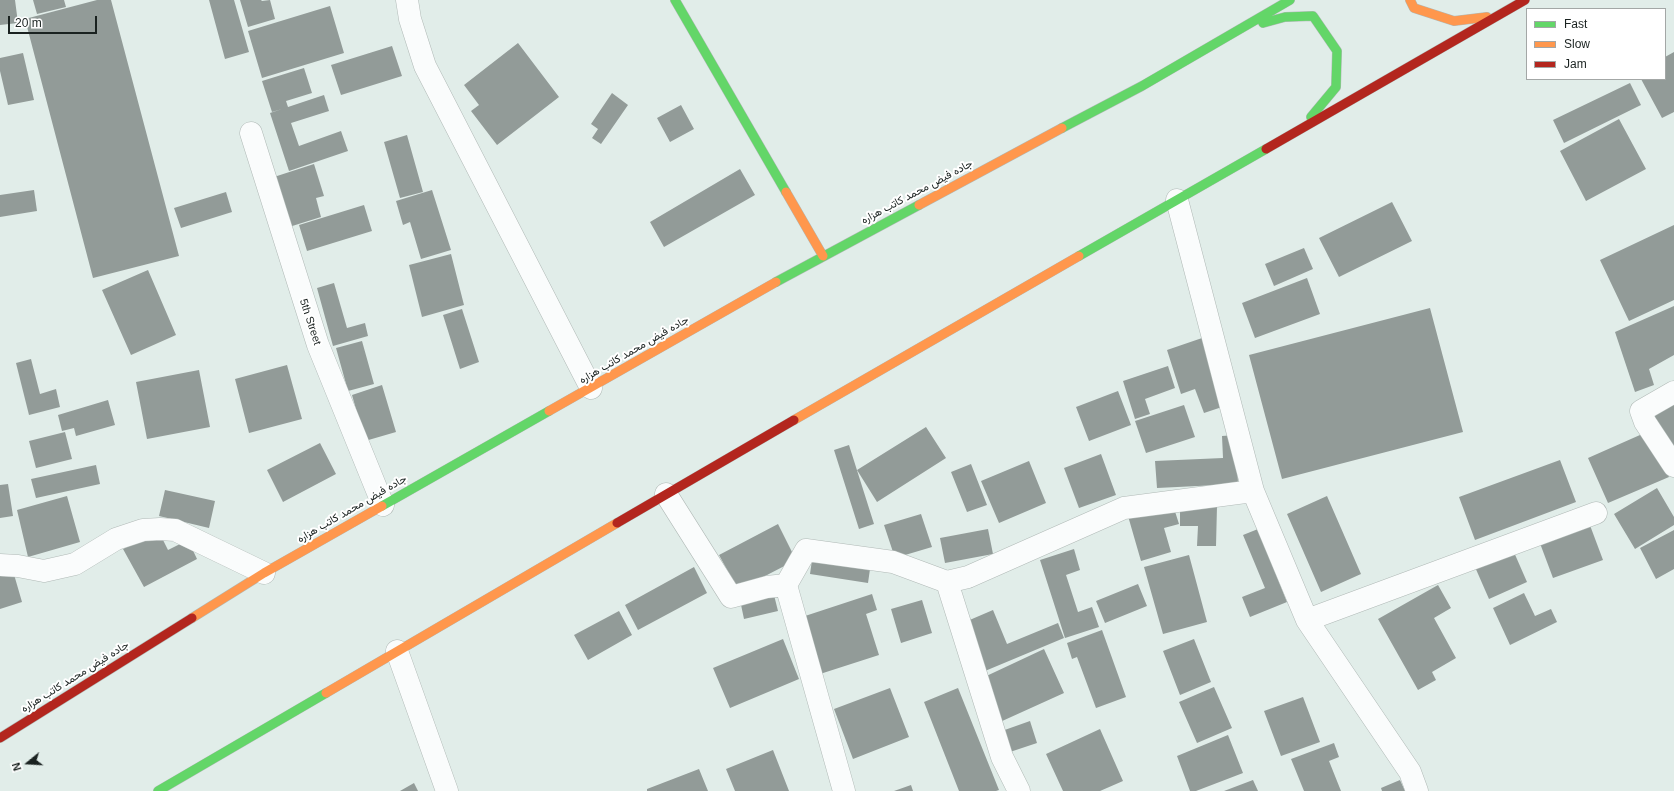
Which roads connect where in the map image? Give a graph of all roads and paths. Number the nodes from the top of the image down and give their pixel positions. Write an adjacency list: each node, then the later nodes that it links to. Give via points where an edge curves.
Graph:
1 (407, 0): 12 (street, via 410,19 425,66)
2 (675, 0): 11 (main road)
3 (1290, 0): 7 (main road, جاده فیض محمد کاتب هزاره)
4 (1410, 0): 6 (main road, via 1414,8 1454,21)
5 (1525, 0): 6 (main road)
6 (1497, 16): 8 (main road)
7 (1237, 31): 8 (main road, via 1285,17 1313,16 1337,51 1336,87); 11 (main road, جاده فیض محمد کاتب هزاره, via 1142,86)
8 (1301, 128): 10 (main road)
9 (251, 133): 17 (street, 5th Street, via 318,345)
10 (1177, 200): 15 (street); 16 (main road)
11 (823, 256): 12 (main road, جاده فیض محمد کاتب هزاره)
12 (591, 388): 17 (main road, جاده فیض محمد کاتب هزاره)
13 (1674, 392): 14 (street, via 1642,411 1645,422)
14 (1674, 466)
15 (1253, 491): 21 (street, via 1124,508 968,577); 23 (street)
16 (666, 494): 22 (street, via 732,597 767,587); 24 (main road)
17 (383, 505): 20 (main road, جاده فیض محمد کاتب هزاره)
18 (1596, 513): 23 (street)
19 (0, 565): 20 (street, via 44,571 75,564 116,539 143,530 160,529 175,530)
20 (264, 573): 25 (main road, جاده فیض محمد کاتب هزاره)
21 (947, 582): 22 (street, via 893,562 806,550); 29 (street, via 1002,757)
22 (786, 585): 28 (street)
23 (1307, 620): 30 (street, via 1410,772)
24 (397, 651): 26 (main road); 27 (street)
25 (0, 738)
26 (158, 791)
27 (448, 791)
28 (844, 791)
29 (1019, 791)
30 (1417, 791)

